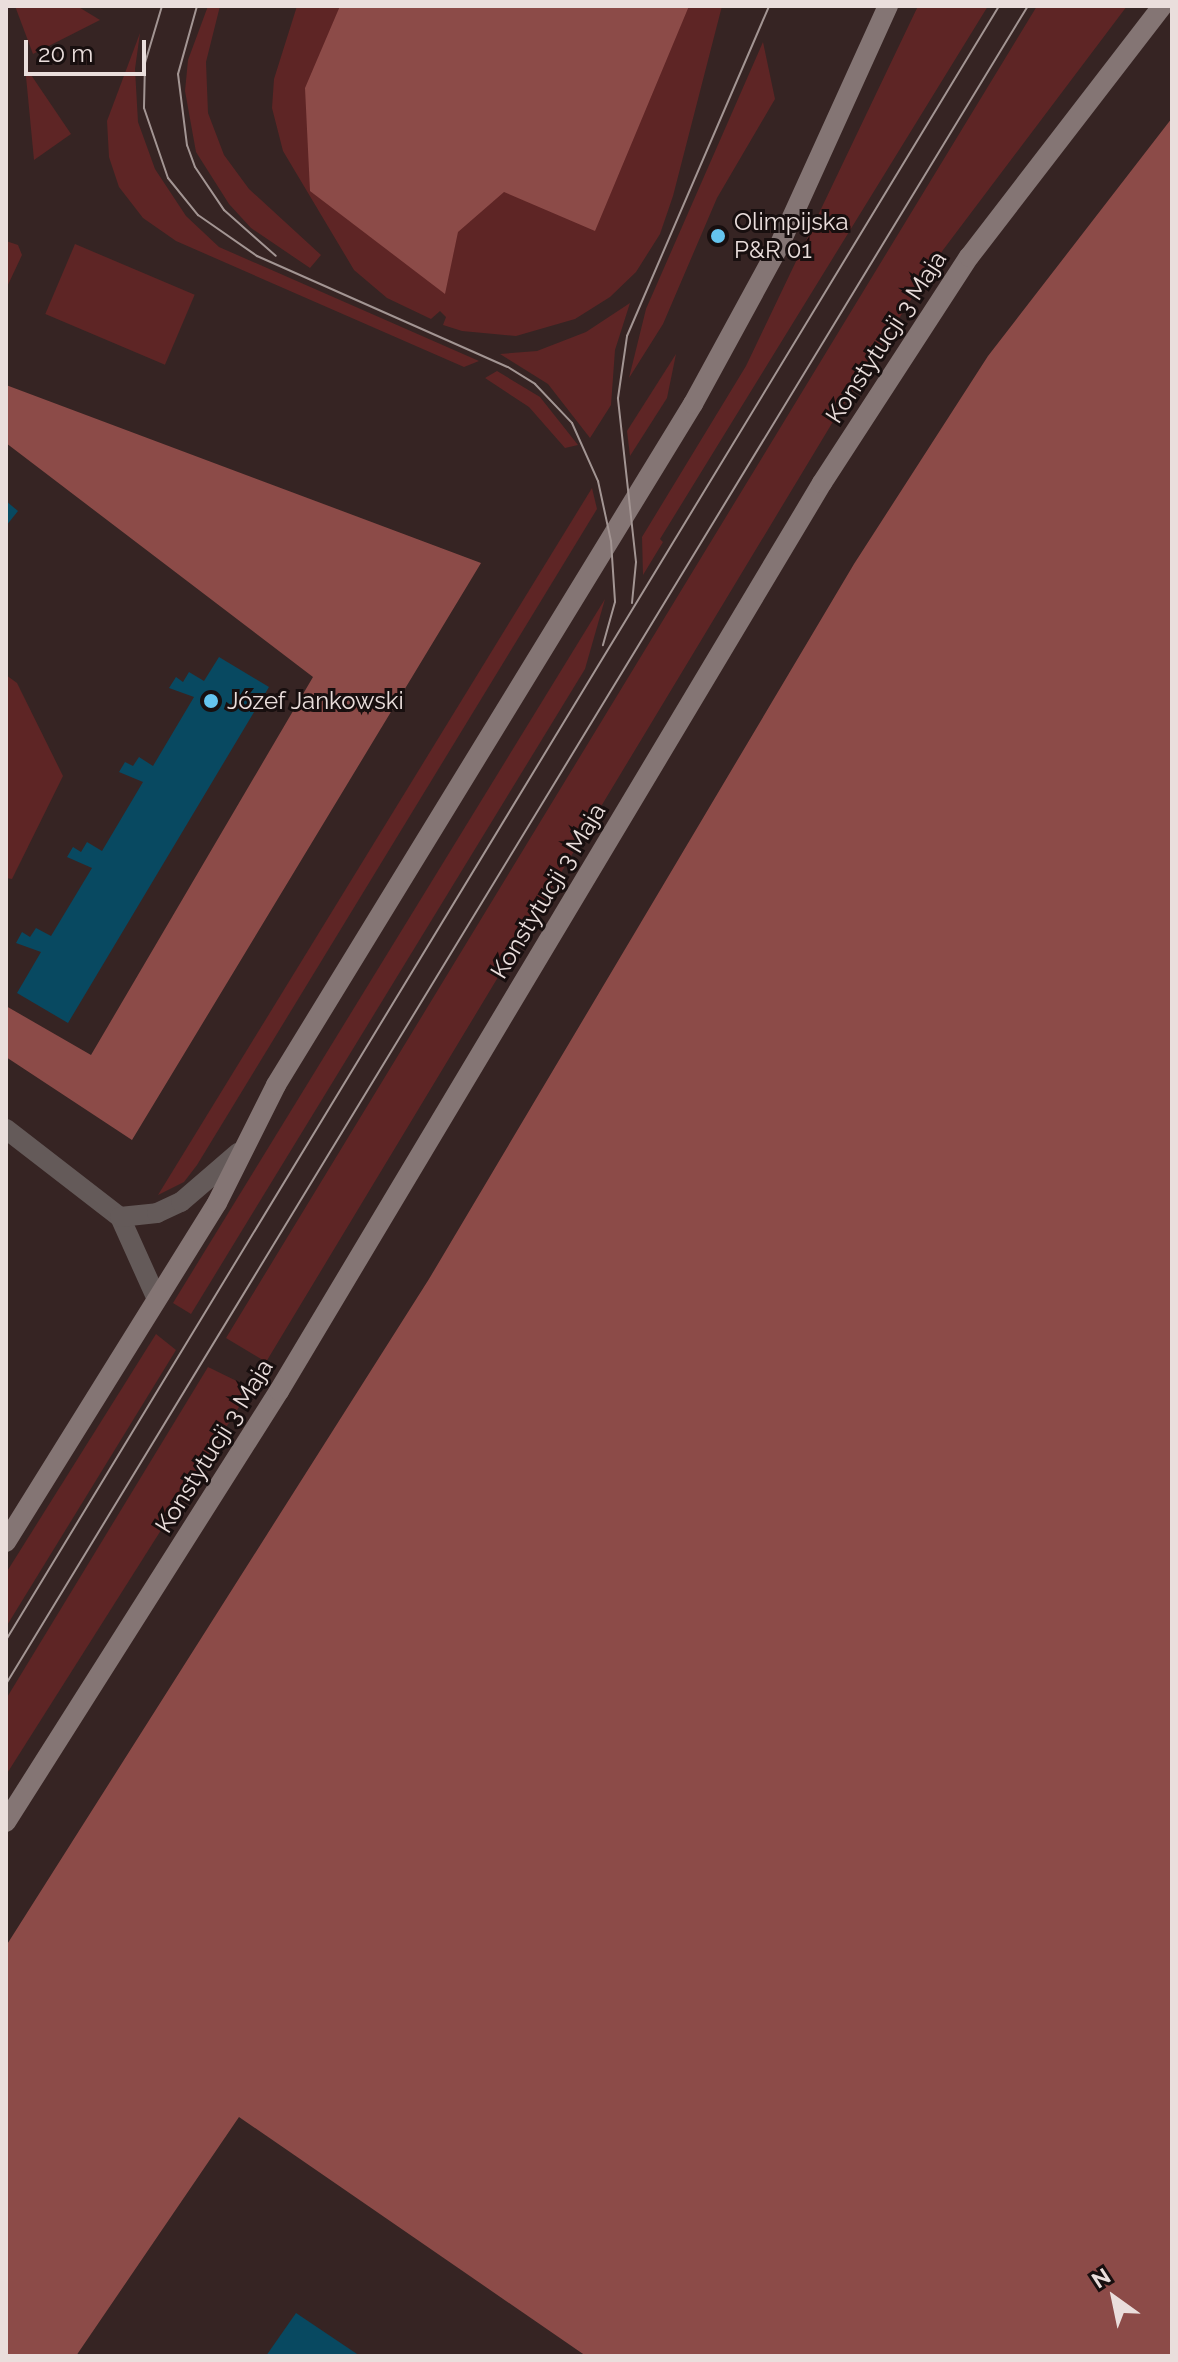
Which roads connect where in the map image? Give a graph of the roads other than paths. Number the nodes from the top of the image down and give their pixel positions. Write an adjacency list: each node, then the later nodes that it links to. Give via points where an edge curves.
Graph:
1 (888, 6): 4 (street, via 779,246 709,377)
2 (1162, 6): 8 (street, Konstytucji 3 Maja, via 969,257 822,483 279,1391)
3 (6, 1129): 5 (street)
4 (238, 1153): 5 (street, via 175,1206); 6 (street, via 217,1203)
5 (120, 1217): 6 (street)
6 (156, 1297): 7 (street)
7 (6, 1542)
8 (6, 1822)

